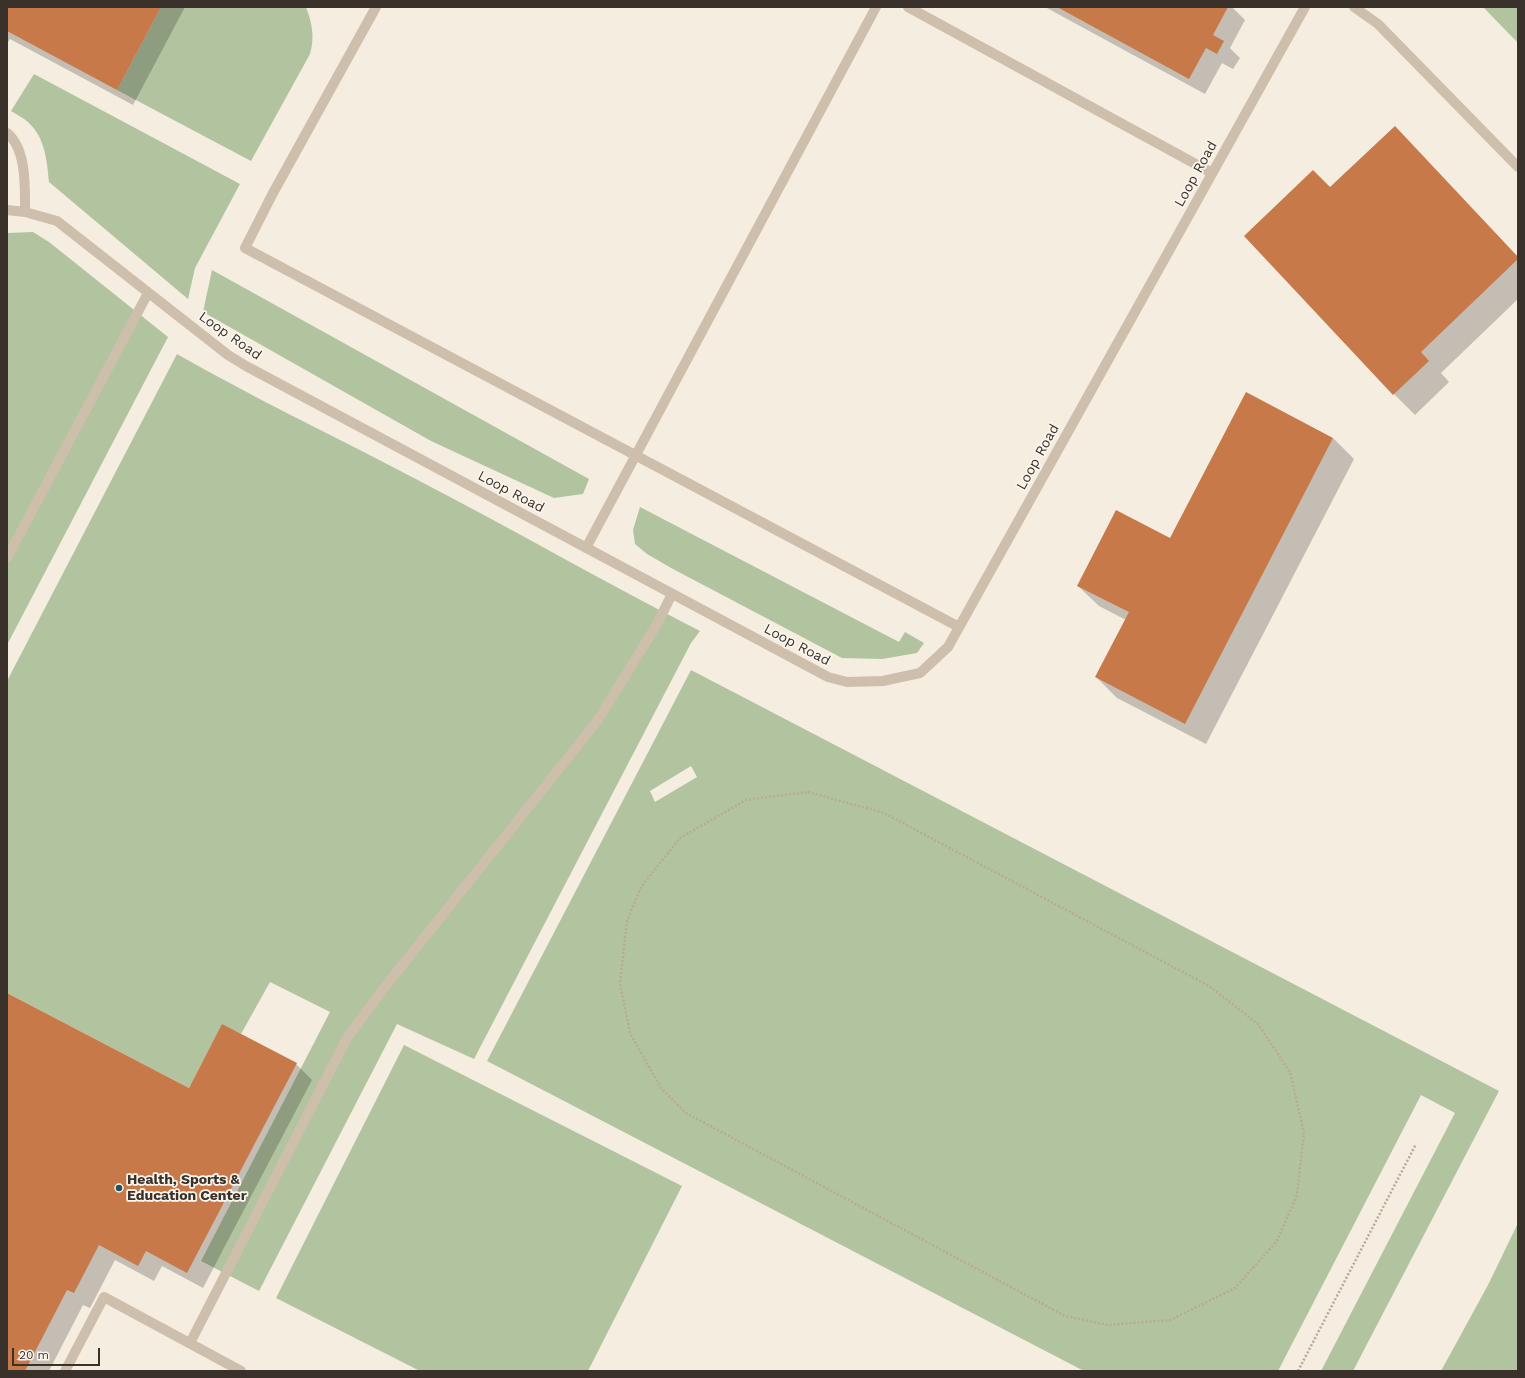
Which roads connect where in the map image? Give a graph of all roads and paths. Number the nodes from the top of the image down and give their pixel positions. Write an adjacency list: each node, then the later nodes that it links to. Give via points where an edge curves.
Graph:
1 (376, 7): 12 (lane, via 245,248)
2 (908, 7): 8 (lane)
3 (1305, 7): 8 (lane, Loop Road)
4 (1354, 7): 7 (lane, via 1378,24)
5 (873, 8): 12 (lane)
6 (7, 133): 10 (lane, via 20,152 25,181)
7 (1518, 167)
8 (1212, 173): 16 (lane, Loop Road)
9 (7, 210): 10 (lane, Loop Road)
10 (25, 212): 11 (lane, Loop Road, via 57,221)
11 (148, 293): 13 (lane, Loop Road, via 246,366); 14 (lane)
12 (636, 455): 13 (lane); 16 (lane)
13 (586, 548): 15 (lane, Loop Road)
14 (7, 558)
15 (672, 594): 16 (lane, Loop Road, via 828,678 847,682 883,681 920,673 948,646); 19 (lane, via 657,624 598,720 347,1038)
16 (959, 627)
17 (1258, 1024): 17 (path, via 1209,986 884,813 808,792 746,800 680,838 642,887 627,921 620,983 630,1033 661,1088 686,1113 1065,1316 1108,1325 1170,1320 1235,1288 1277,1241 1297,1195 1304,1133 1290,1072)
18 (1416, 1144): 22 (path)
19 (190, 1343): 20 (lane, via 104,1297); 21 (lane)
20 (65, 1371)
21 (241, 1371)
22 (1298, 1371)

